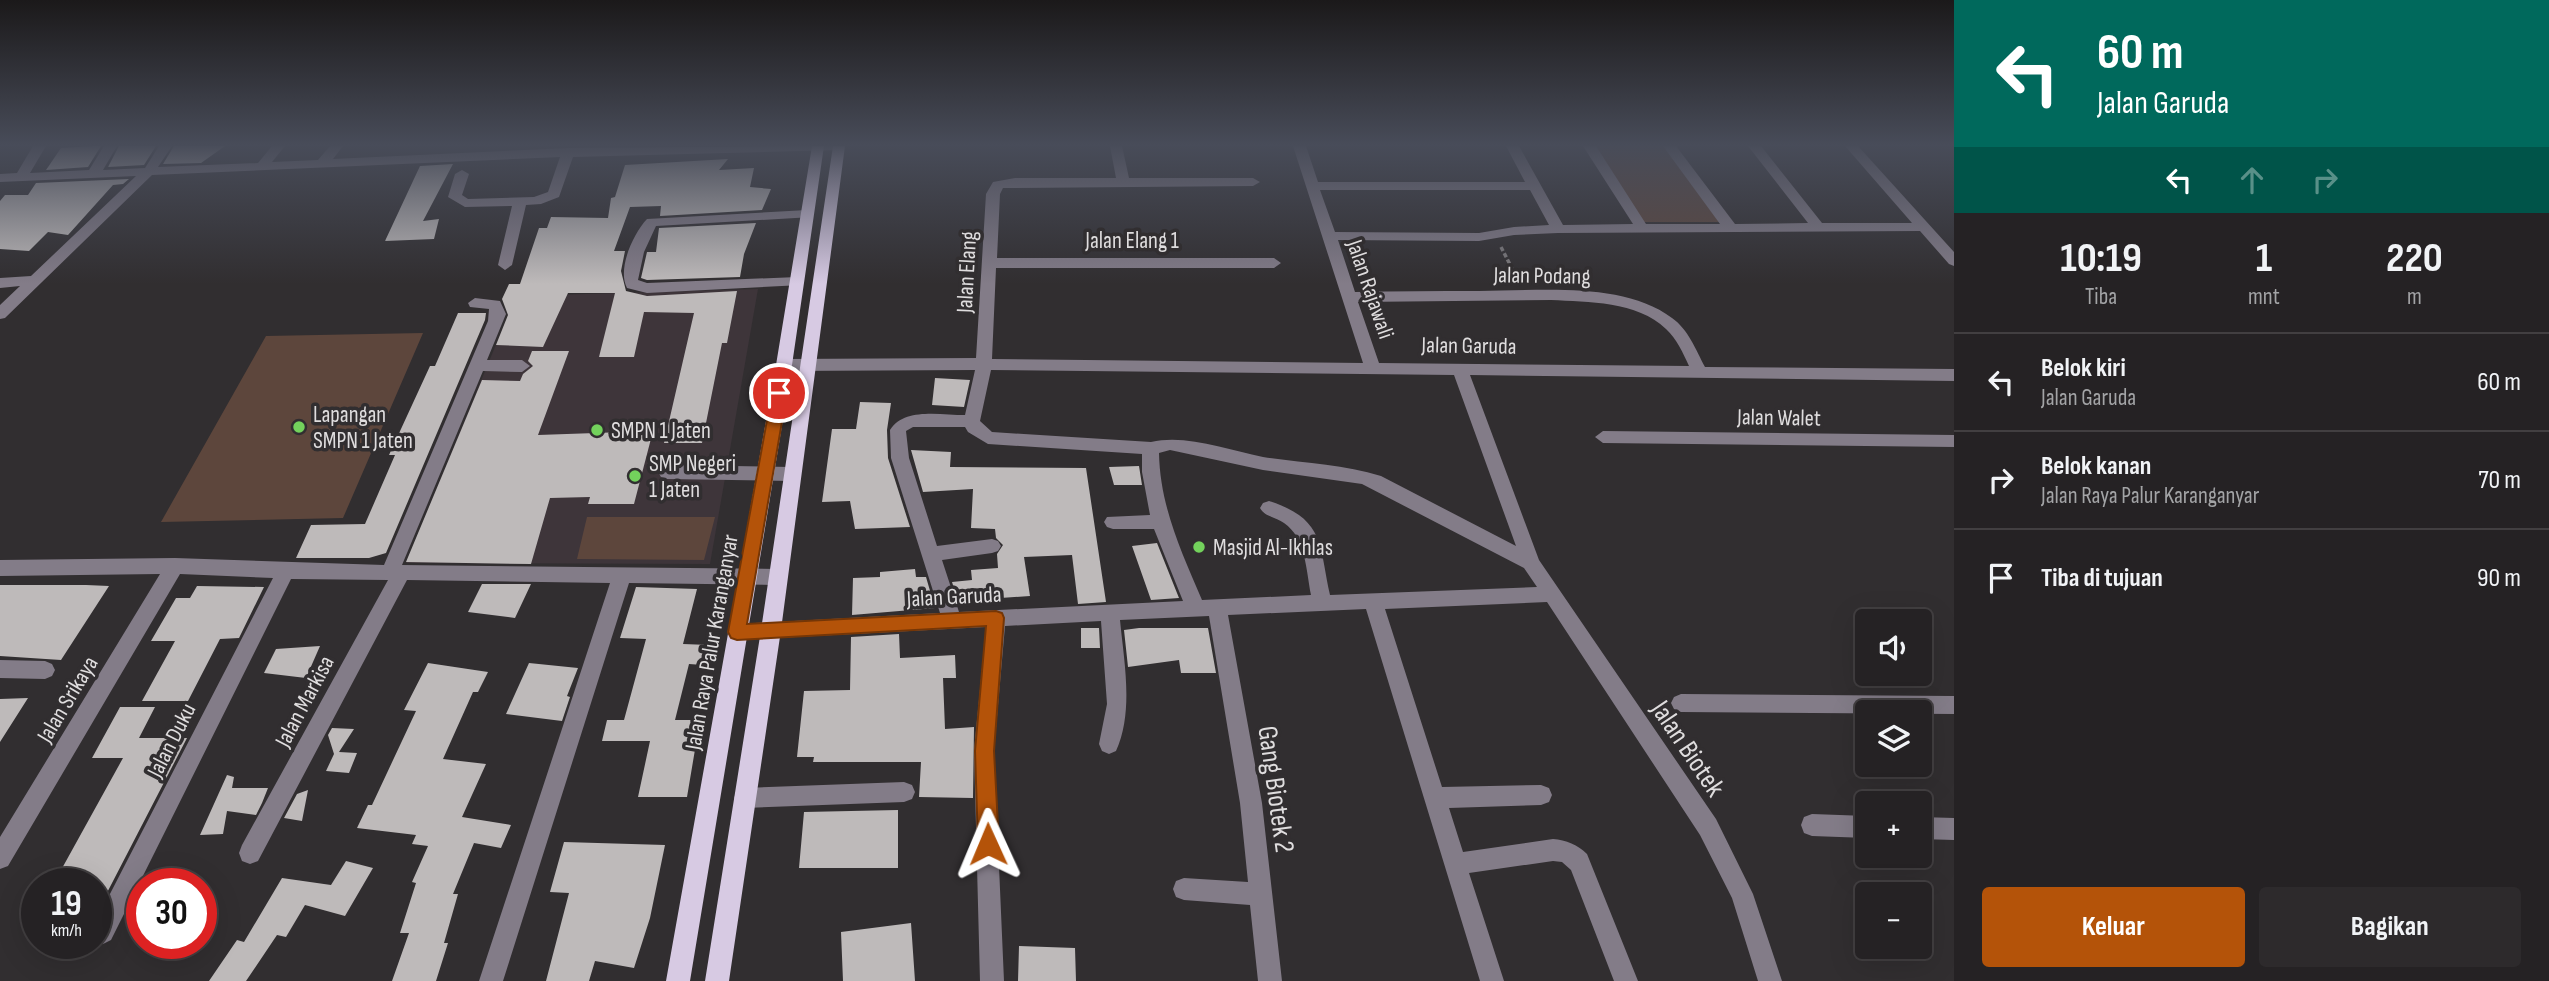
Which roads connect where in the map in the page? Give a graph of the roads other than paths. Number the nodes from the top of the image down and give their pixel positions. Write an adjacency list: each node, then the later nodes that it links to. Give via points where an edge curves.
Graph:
1 (127, 192): 25 (street)
2 (455, 192): 13 (street, via 465,203)
3 (555, 192): 13 (street, via 542,200)
4 (811, 192): 14 (main road, Jalan Raya Palur Karanganyar)
5 (832, 192): 31 (main road)
6 (994, 192): 22 (street, Jalan Elang)
7 (1313, 192): 20 (street, Jalan Rajawali)
8 (1537, 192): 19 (street)
9 (1619, 192): 17 (street)
10 (1703, 192): 18 (street)
11 (1790, 192): 15 (street)
12 (1892, 192): 16 (street)
13 (520, 201): 24 (street)
14 (807, 214): 26 (main road, Jalan Raya Palur Karanganyar); 26 (street, via 656,221 645,228 629,276 632,285 647,288)
15 (1818, 227): 16 (street); 18 (street)
16 (1923, 227): 21 (street)
17 (1642, 228): 18 (street); 19 (street)
18 (1730, 228)
19 (1558, 229): 20 (street, via 1494,236)
20 (1329, 236): 28 (street, Jalan Rajawali)
21 (1954, 261)
22 (990, 263): 23 (street, Jalan Elang 1); 34 (street, Jalan Elang)
23 (1274, 263)
24 (505, 265)
25 (35, 280): 27 (street); 30 (street)
26 (797, 282): 33 (main road, Jalan Raya Palur Karanganyar)
27 (0, 283)
28 (1350, 297): 36 (street, Jalan Rajawali); 38 (street, Jalan Podang, via 1599,298 1655,313 1676,330)
29 (475, 303): 32 (street, Jalan Markisa, via 495,305 498,314)
30 (0, 314)
31 (806, 363): 33 (street, Jalan Garuda); 34 (street, Jalan Garuda); 46 (main road)
32 (477, 365): 35 (street); 56 (street, Jalan Markisa)
33 (784, 365): 45 (main road, Jalan Raya Palur Karanganyar)
34 (984, 365): 36 (street, Jalan Garuda); 40 (street, Jalan Elang)
35 (522, 366)
36 (1373, 368): 37 (street, Jalan Garuda)
37 (1460, 369): 38 (street, Jalan Garuda); 52 (street, Jalan Biotek)
38 (1700, 372): 39 (street, Jalan Garuda)
39 (1954, 375)
40 (972, 421): 43 (street, via 988,438); 51 (street, via 913,421 898,430 904,469)
41 (1603, 437): 42 (street, Jalan Walet)
42 (1954, 441)
43 (1151, 448): 49 (street, Gang Biotek 2); 52 (street, via 1170,444 1375,481)
44 (667, 472): 45 (street)
45 (765, 474): 46 (street); 58 (main road, Jalan Raya Palur Karanganyar)
46 (790, 474): 59 (main road)
47 (1269, 508): 62 (street, via 1300,523 1307,532)
48 (1113, 522): 49 (street)
49 (1160, 522): 63 (street, Gang Biotek 2)
50 (992, 546): 51 (street)
51 (932, 554): 66 (street)
52 (1531, 562): 60 (street, Jalan Biotek)
53 (175, 566): 54 (street); 55 (street); 83 (street, Jalan Srikaya)
54 (0, 568)
55 (286, 571): 56 (street); 87 (street, Jalan Duku)
56 (396, 572): 57 (street); 82 (street, Jalan Markisa)
57 (622, 574): 58 (street); 88 (street)
58 (747, 576): 59 (street); 68 (main road, Jalan Raya Palur Karanganyar)
59 (777, 577): 67 (main road)
60 (1552, 594): 61 (street, Jalan Garuda); 95 (street, Jalan Biotek, via 1708,827 1742,894)
61 (1373, 602): 62 (street, Jalan Garuda); 77 (street)
62 (1322, 603): 63 (street, Jalan Garuda)
63 (1207, 607): 64 (street, Jalan Garuda); 86 (street, Gang Biotek 2, via 1251,803)
64 (1110, 612): 65 (street, Jalan Garuda); 73 (street, via 1117,704)
65 (996, 618): 66 (street, Jalan Garuda); 91 (street, via 984,751)
66 (953, 620): 67 (street, Jalan Garuda)
67 (771, 630): 68 (street, Jalan Garuda); 76 (main road)
68 (737, 632): 89 (main road, Jalan Raya Palur Karanganyar)
69 (45, 670): 70 (street)
70 (3, 674)
71 (1681, 703): 72 (street)
72 (1954, 705)
73 (1109, 744)
74 (904, 792): 76 (street)
75 (1541, 795): 77 (street)
76 (745, 797): 90 (main road)
77 (1434, 798): 84 (street)
78 (1812, 825): 79 (street)
79 (1855, 827)
80 (1932, 828): 81 (street)
81 (1954, 829)
82 (250, 853)
83 (0, 858)
84 (1456, 864): 93 (street); 94 (street, via 1553,850 1572,855 1579,862)
85 (1184, 889): 86 (street)
86 (1261, 894): 92 (street, Gang Biotek 2)
87 (112, 914)
88 (491, 981)
89 (678, 981)
90 (717, 981)
91 (992, 981)
92 (1270, 981)
93 (1492, 981)
94 (1626, 981)
95 (1770, 981)

